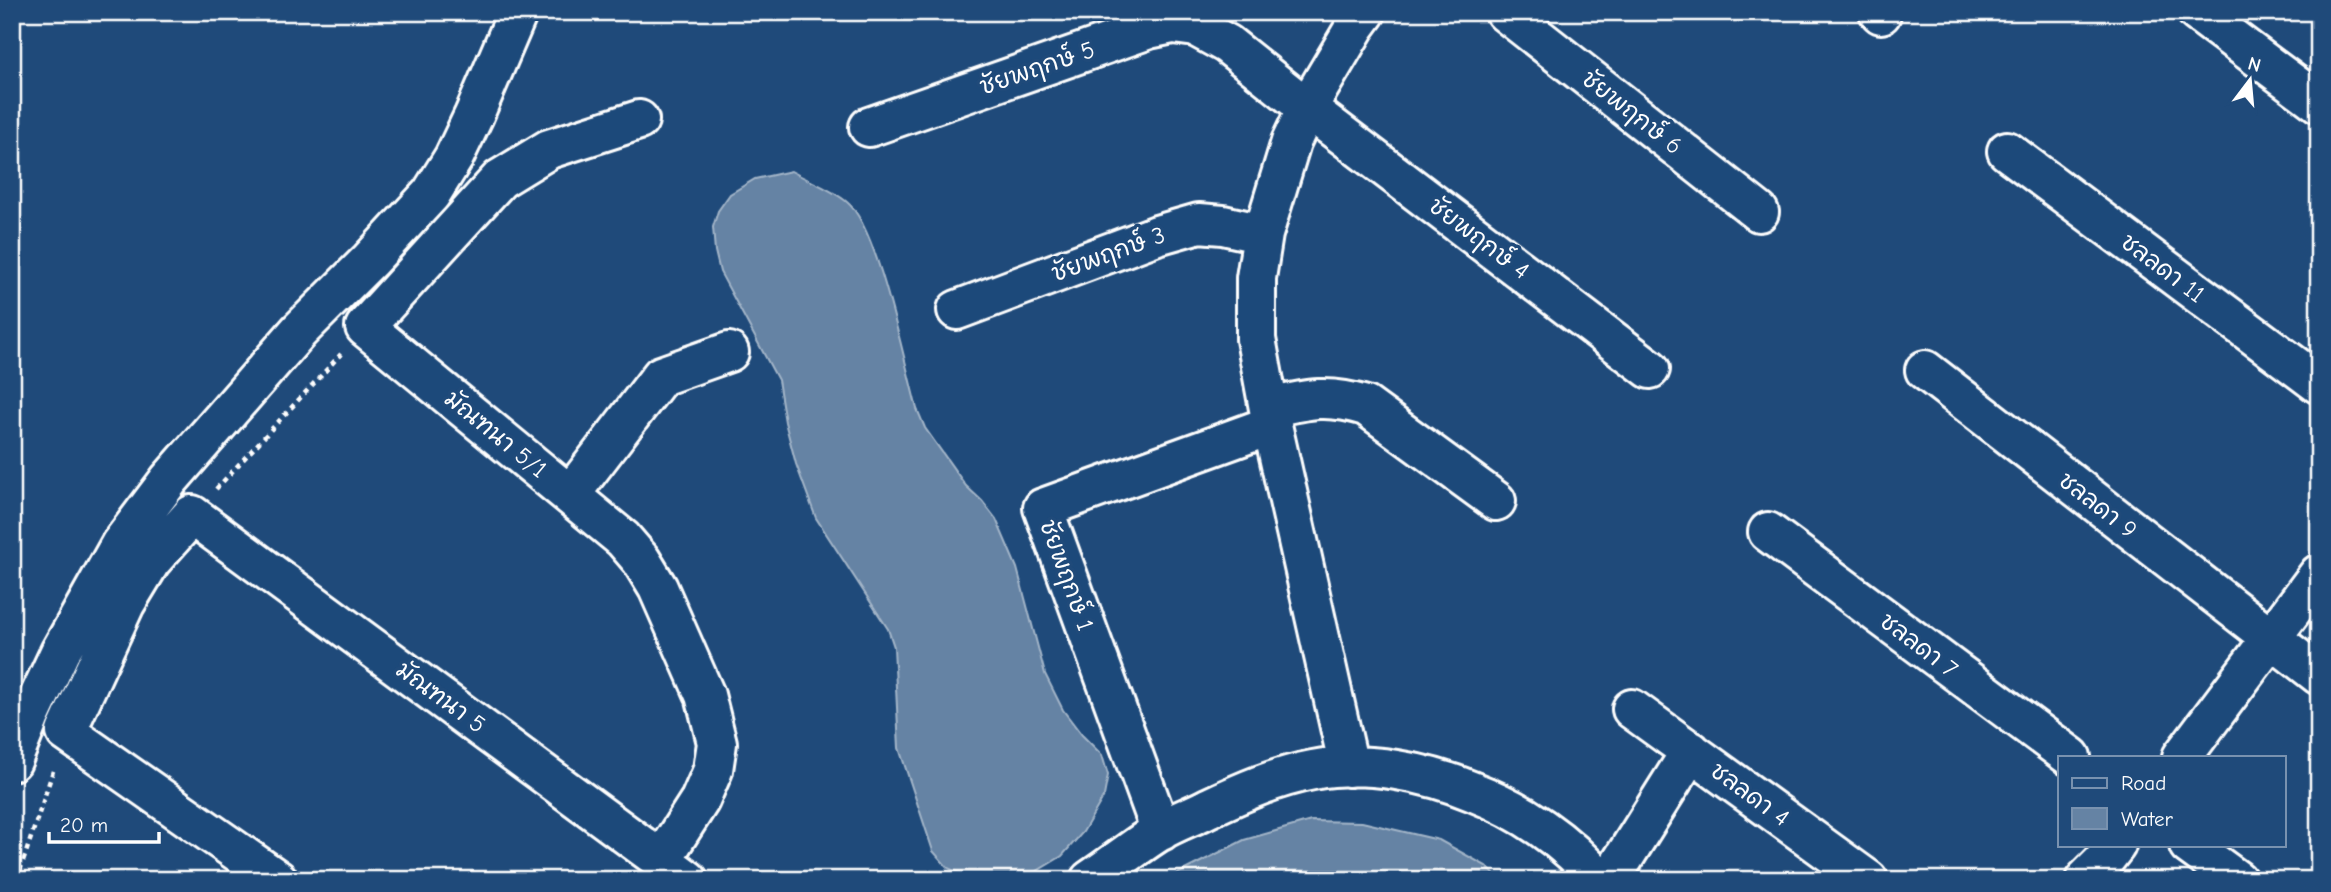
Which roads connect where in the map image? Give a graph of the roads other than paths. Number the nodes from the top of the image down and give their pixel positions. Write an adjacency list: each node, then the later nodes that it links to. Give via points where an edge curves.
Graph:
1 (517, 12): 28 (street, via 474,115 431,194 299,331 169,480 120,545 60,652)
2 (1366, 12): 6 (street)
3 (1505, 12): 10 (street, ชัยพฤกษ์ 6)
4 (2197, 12): 5 (street)
5 (2319, 103)
6 (1307, 108): 8 (street, ชัยพฤกษ์ 5, via 1227,44 1196,27 1173,24); 11 (street, via 1291,142); 14 (street, ชัยพฤกษ์ 4)
7 (639, 120): 18 (street, มัณฑนา 5/1, via 549,149 500,179 365,327)
8 (869, 127)
9 (2007, 151): 16 (street, ชลลดา 11)
10 (1759, 212)
11 (1263, 234): 12 (street, ชัยพฤกษ์ 3, via 1199,223); 17 (street, via 1256,278 1256,339)
12 (957, 310)
13 (729, 352): 18 (street, via 661,376)
14 (1650, 369)
15 (1925, 370): 22 (street, ชลลดา 9)
16 (2319, 384)
17 (1270, 416): 19 (street, via 1315,398 1342,398 1366,406); 29 (street); 30 (street, ชัยพฤกษ์ 1, via 1043,508)
18 (570, 495): 33 (street, มัณฑนา 5/1, via 641,560 705,695 717,743 713,770)
19 (1496, 501)
20 (1768, 532): 26 (street, ชลลดา 7)
21 (2319, 574): 22 (street)
22 (2271, 639): 23 (street, ชลลดา 9); 27 (street)
23 (2319, 674)
24 (1632, 709): 25 (street, ชลลดา 4)
25 (1691, 751): 37 (street); 38 (street, ชลลดา 4)
26 (2070, 756)
27 (2183, 756)
28 (12, 761)
29 (1349, 767): 30 (street, via 1314,769 1254,786); 36 (street, via 1453,783 1493,799 1580,856)
30 (1161, 831): 35 (street)
31 (2115, 846): 39 (street)
32 (2190, 846): 40 (street)
33 (675, 869): 34 (street, มัณฑนา 5, via 192,515 151,561 125,604 66,732)
34 (278, 880)
35 (1090, 880)
36 (1599, 880)
37 (1610, 880)
38 (1868, 880)
39 (2085, 880)
40 (2237, 880)

